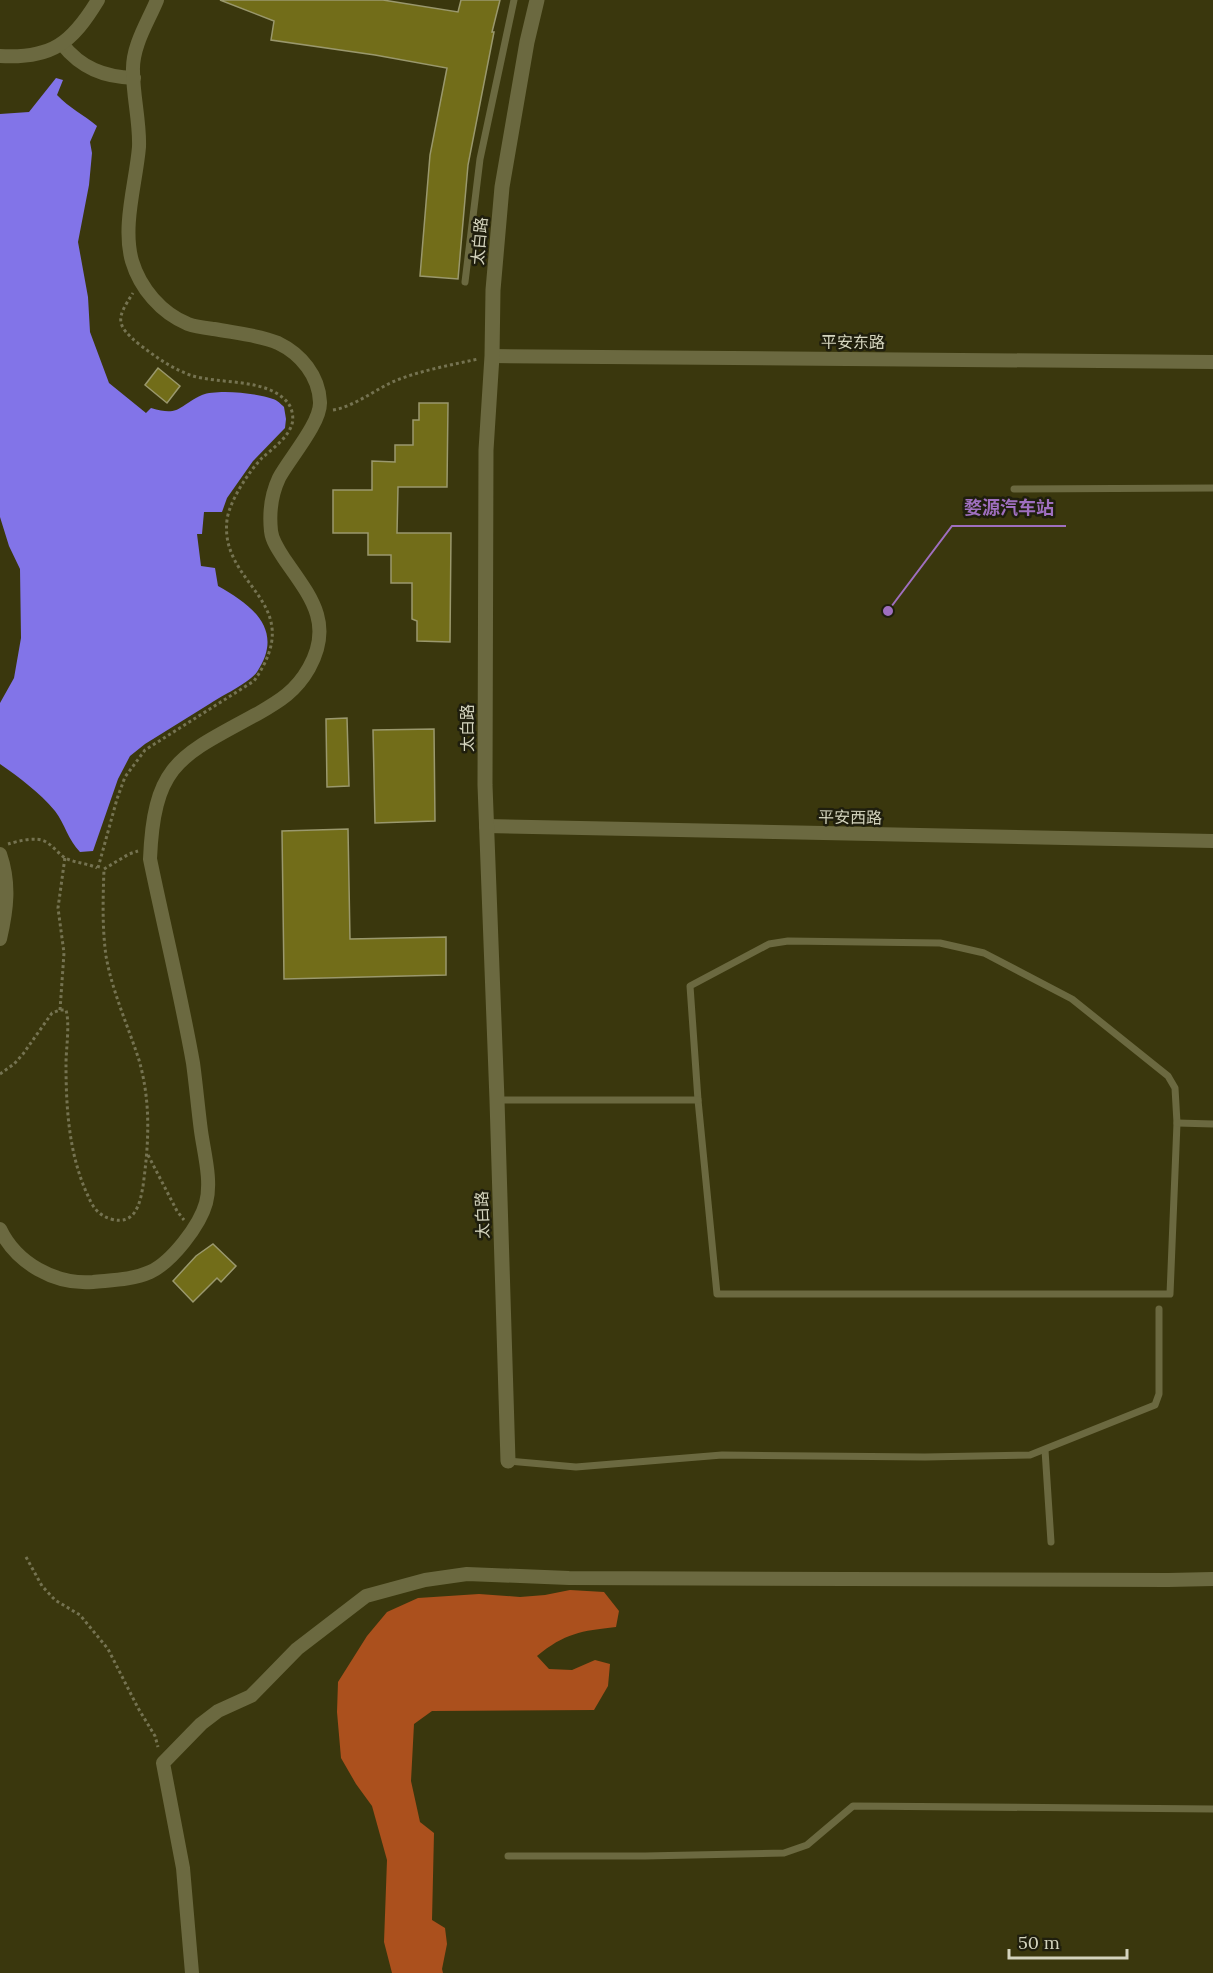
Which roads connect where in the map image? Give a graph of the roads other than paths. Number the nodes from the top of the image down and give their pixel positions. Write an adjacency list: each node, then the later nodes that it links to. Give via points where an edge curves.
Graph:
1 (98, 0): 5 (street)
2 (158, 0): 7 (street, via 136,48)
3 (514, 0): 8 (lane, via 480,159)
4 (537, 0): 9 (street, 太白路, via 502,187)
5 (63, 44): 6 (street, via 46,53); 7 (street, via 91,69)
6 (0, 56)
7 (134, 78): 21 (street, via 139,136 128,225 132,259 144,289 170,314 189,324 278,344 298,356 315,379 321,405 279,478 270,518 271,535 278,549 314,602 318,651 295,689 195,748 177,763 162,785 152,827 150,859 193,1064 207,1180 207,1200 201,1217 152,1272 86,1282 59,1279 31,1265 13,1250)
8 (465, 282)
9 (492, 356): 10 (street, 平安东路); 13 (street, 太白路, via 486,450)
10 (1213, 362)
11 (1213, 488): 12 (lane)
12 (1014, 489)
13 (486, 826): 14 (street, 平安西路); 17 (street, 太白路)
14 (1213, 841)
15 (0, 854): 16 (street, via 7,912)
16 (0, 939)
17 (497, 1100): 18 (lane); 24 (street, 太白路)
18 (698, 1100): 19 (lane, via 690,986 769,944 940,943 984,953 1072,999 1168,1076 1175,1088); 19 (lane, via 717,1294 1170,1294)
19 (1177, 1123): 20 (lane)
20 (1213, 1124)
21 (0, 1229)
22 (1159, 1309): 23 (lane, via 1159,1394 1155,1405)
23 (1046, 1450): 24 (lane, via 1030,1455 926,1457 722,1455 576,1467); 25 (lane)
24 (508, 1461)
25 (1051, 1542)
26 (1213, 1579): 29 (street, via 581,1578 467,1574 425,1580 366,1596 297,1649 251,1696 218,1711 201,1724 163,1763 183,1868)
27 (1213, 1809): 28 (lane, via 853,1806 807,1845 784,1853)
28 (508, 1856)
29 (192, 1973)

